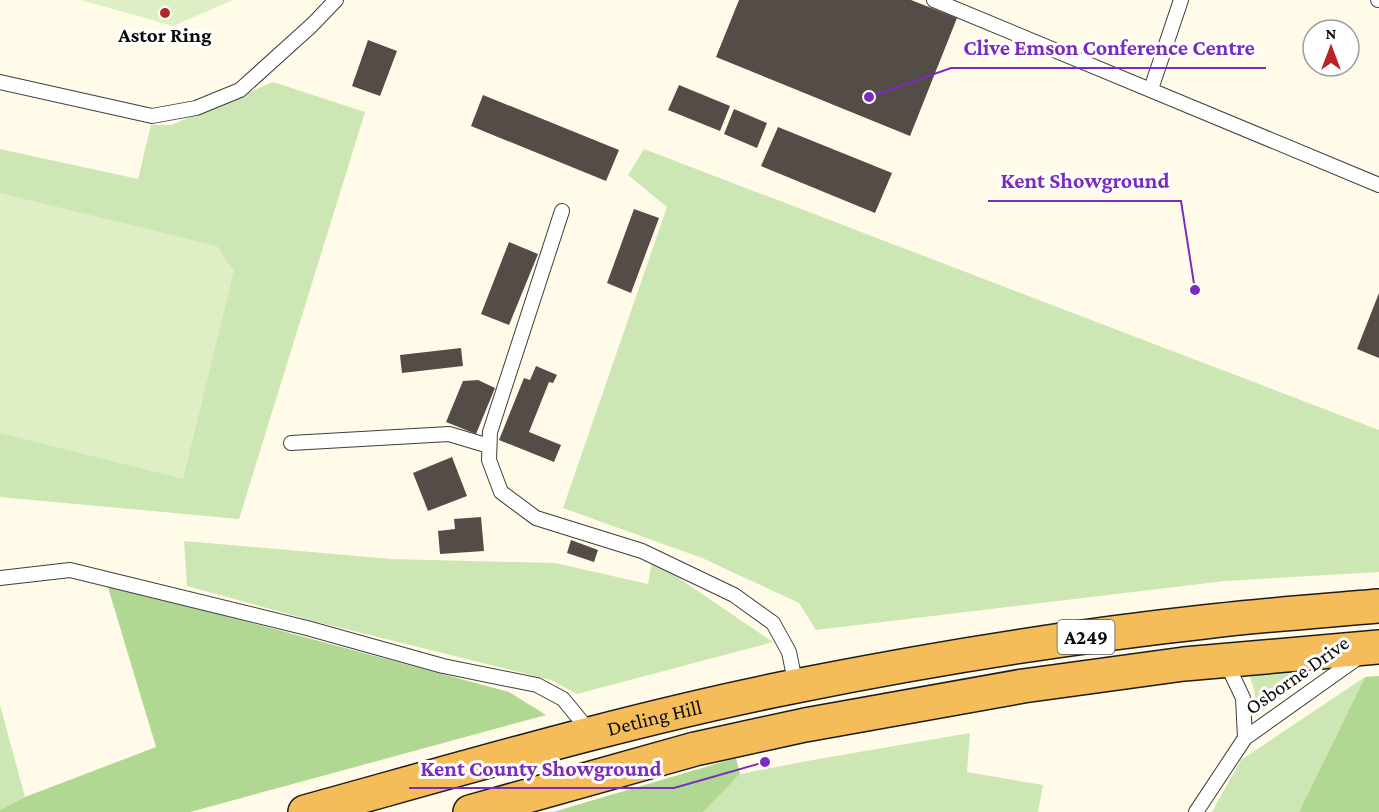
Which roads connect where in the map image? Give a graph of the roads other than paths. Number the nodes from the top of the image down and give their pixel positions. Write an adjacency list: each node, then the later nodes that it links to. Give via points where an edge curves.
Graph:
1 (336, 0): 4 (lane, via 240,90 195,108 152,116)
2 (934, 0): 5 (lane)
3 (1181, 0): 5 (lane)
4 (0, 82)
5 (1151, 89): 6 (lane)
6 (1379, 185)
7 (562, 211): 9 (lane, via 490,432)
8 (291, 443): 9 (lane, via 449,434)
9 (489, 446): 14 (lane, via 489,460 501,492 536,518 642,551 735,595 773,623 789,652)
10 (0, 578): 15 (lane, via 70,570 443,666 537,685 563,699)
11 (1379, 606): 14 (highway, A249, via 1204,622 980,651)
12 (1376, 647): 13 (highway, A249); 16 (lane, Osborne Drive)
13 (1224, 660): 16 (lane, Osborne Drive, via 1243,698); 18 (highway, Detling Hill / A249, via 1023,686 805,725 694,748)
14 (796, 686): 15 (highway, Detling Hill / A249)
15 (591, 734): 17 (highway, Detling Hill / A249)
16 (1245, 738): 19 (lane, Osborne Drive)
17 (305, 812)
18 (470, 812)
19 (1196, 812)

